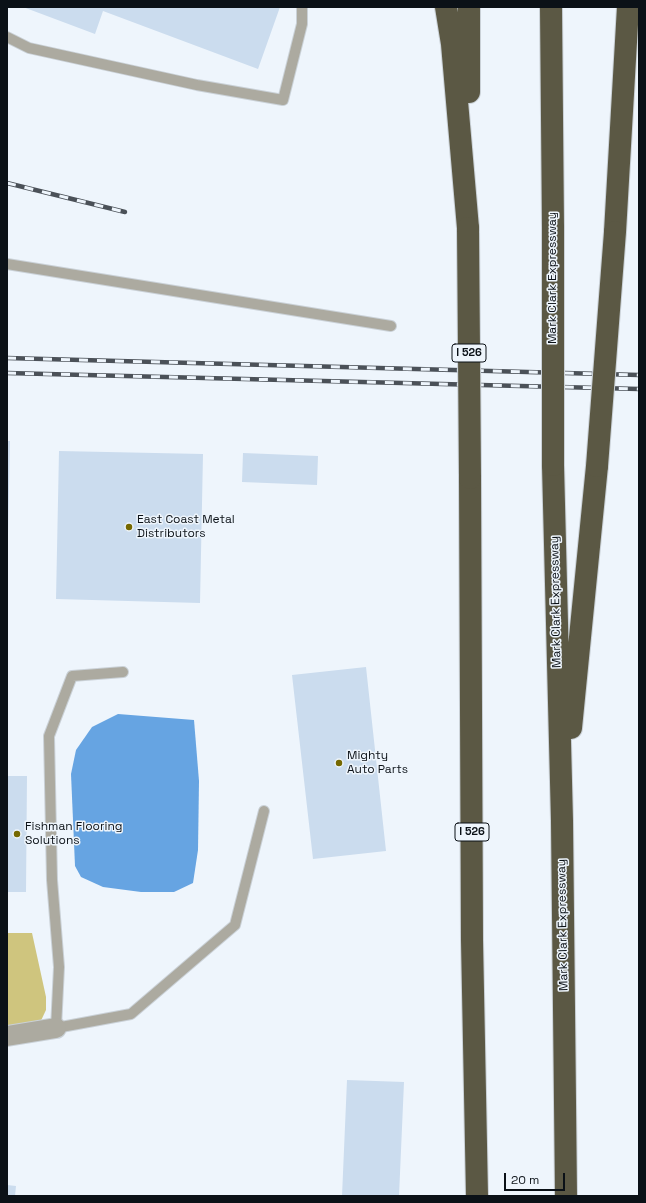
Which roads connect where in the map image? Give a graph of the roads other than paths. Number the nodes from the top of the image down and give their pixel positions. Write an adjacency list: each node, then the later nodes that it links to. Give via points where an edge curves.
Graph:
1 (302, 7): 6 (lane, via 302,24 283,100 197,85 29,48)
2 (446, 7): 7 (highway, via 452,44)
3 (469, 7): 7 (highway, I 526)
4 (551, 7): 12 (highway, Mark Clark Expressway, bridge, via 554,228 553,465)
5 (628, 7): 12 (highway, bridge, via 615,232 597,466)
6 (7, 38)
7 (468, 228): 15 (highway, I 526, bridge)
8 (7, 264): 9 (lane)
9 (391, 326)
10 (123, 672): 13 (lane, via 72,676 48,736 52,880 59,967)
11 (264, 811): 13 (lane, via 235,925 131,1014)
12 (562, 821): 16 (highway, Mark Clark Expressway)
13 (56, 1028): 14 (street)
14 (7, 1036)
15 (476, 1192)
16 (566, 1196)

